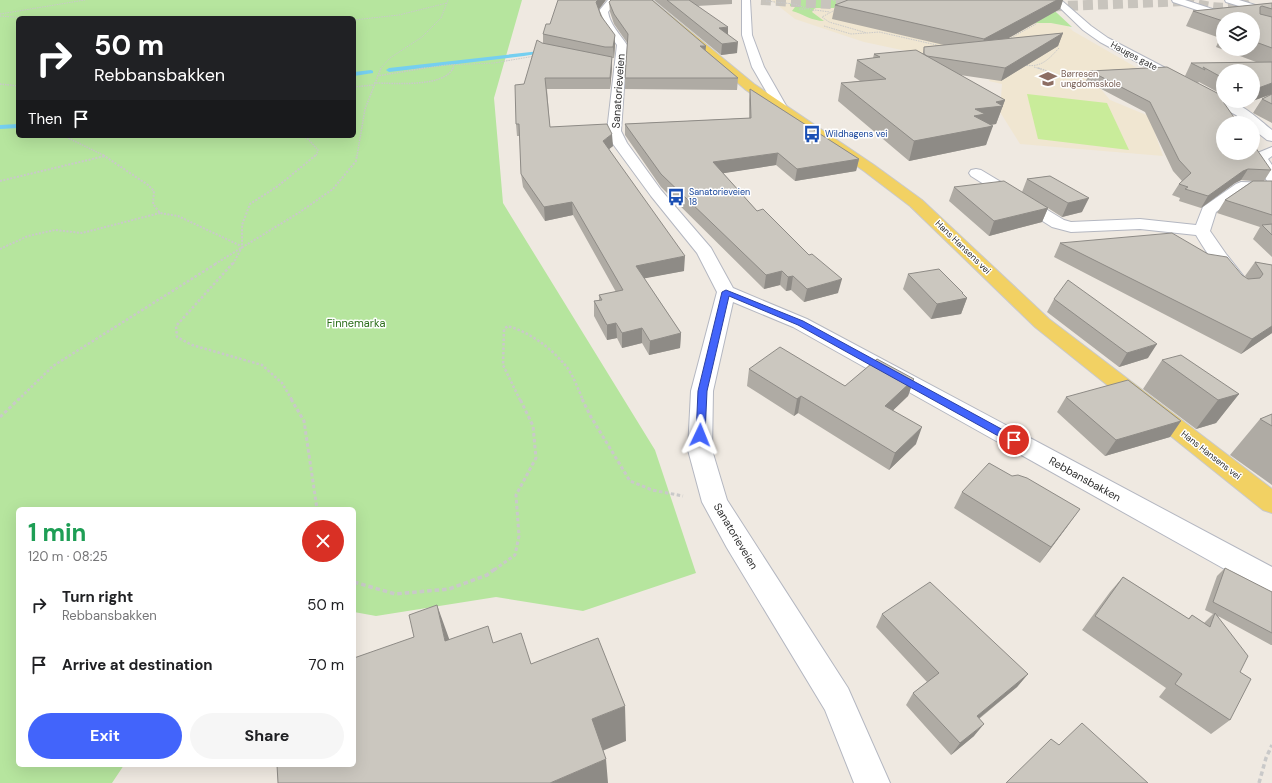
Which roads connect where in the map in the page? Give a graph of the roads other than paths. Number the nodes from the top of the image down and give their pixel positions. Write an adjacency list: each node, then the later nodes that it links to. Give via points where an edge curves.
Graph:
1 (613, 0): 21 (street, Sanatorieveien, via 603,12 603,18 622,45 617,64 614,131 620,144 656,193 704,252)
2 (646, 0): 12 (main road, Hans Hansens vei, via 750,87)
3 (746, 0): 12 (street, via 747,35 758,67)
4 (1056, 0): 13 (street, Hauges gate, via 1104,40)
5 (1176, 0): 9 (street)
6 (1229, 0): 10 (street)
7 (1260, 0): 8 (street)
8 (1272, 4)
9 (1216, 13)
10 (1272, 13)
11 (1250, 108): 13 (street)
12 (782, 109): 22 (main road, Hans Hansens vei, via 916,203 1042,323)
13 (1240, 112): 14 (street, Hauges gate)
14 (1272, 137)
15 (1272, 151): 17 (street, via 1260,157)
16 (976, 173): 19 (street, via 1058,224 1071,227 1140,224)
17 (1272, 178)
18 (1272, 188): 19 (street, via 1241,187 1209,210)
19 (1202, 231): 20 (street)
20 (1243, 287)
21 (726, 292): 23 (street, Rebbansbakken, via 800,323); 24 (street, Sanatorieveien, via 702,391 700,450 715,502 837,699)
22 (1272, 502)
23 (1272, 581)
24 (872, 783)

